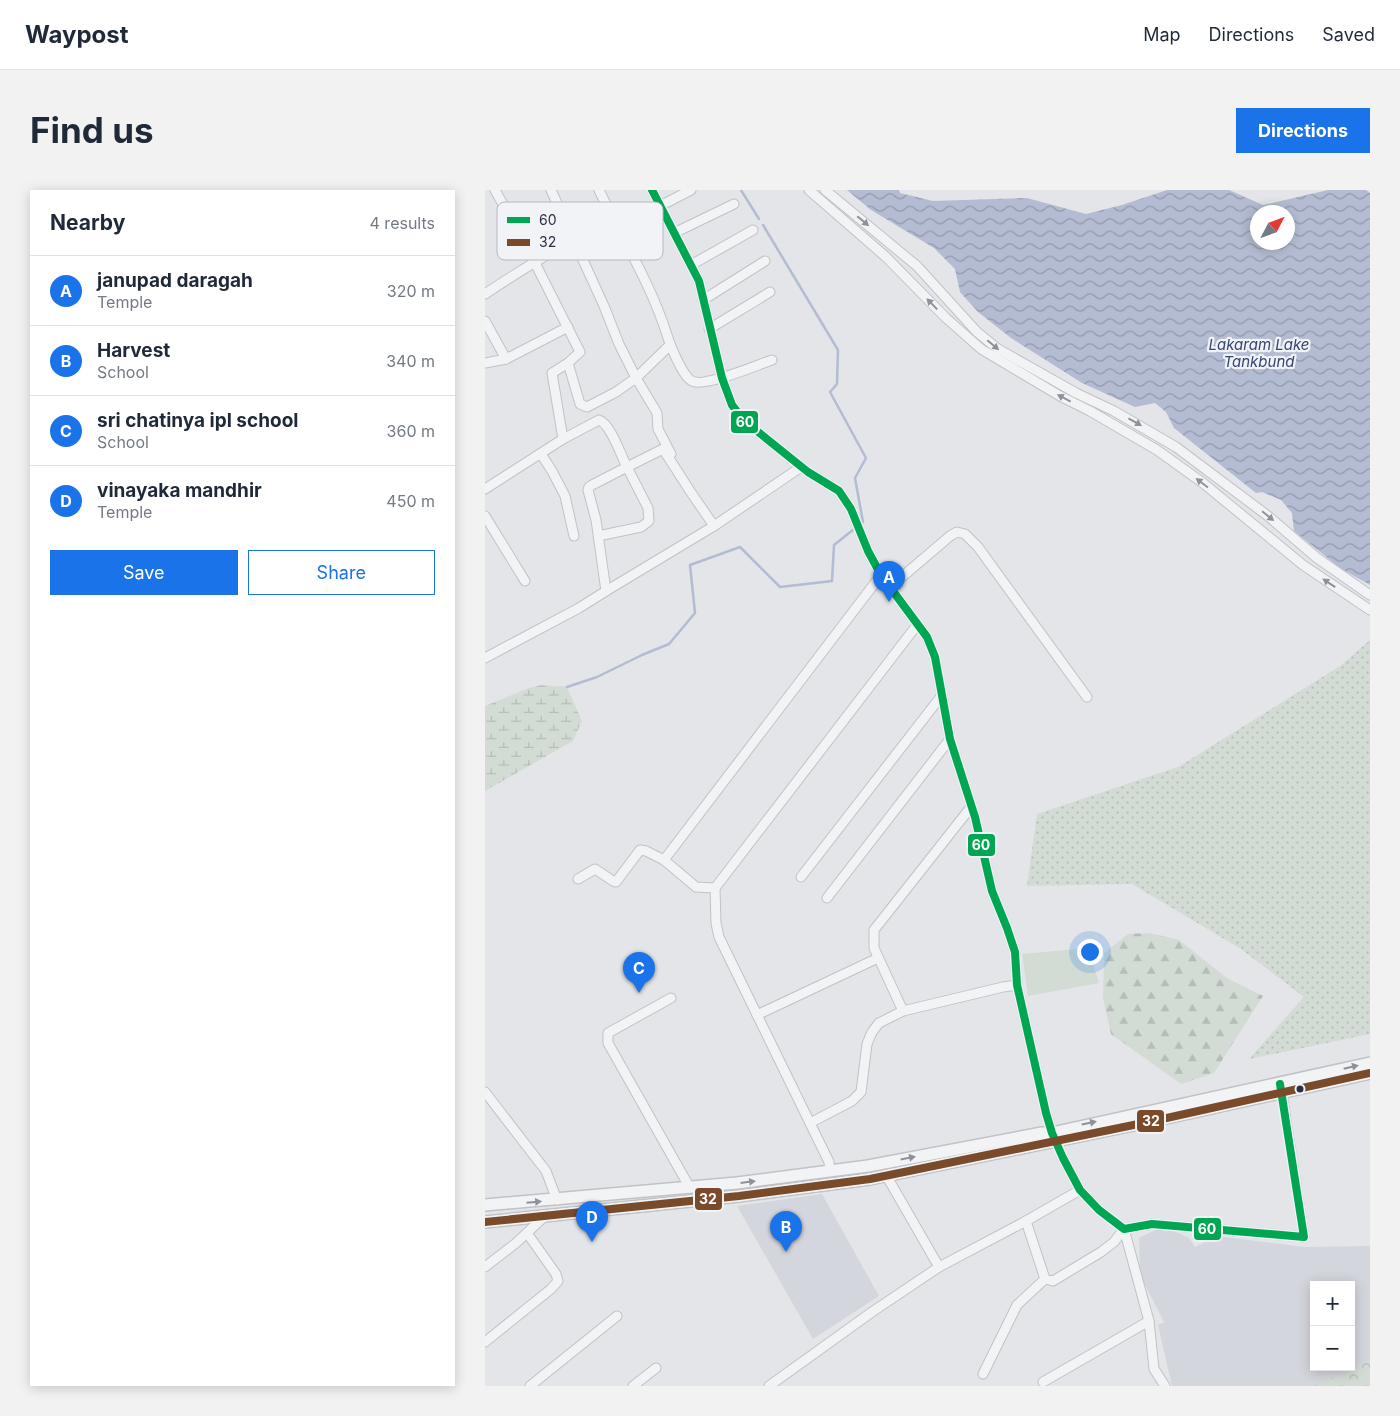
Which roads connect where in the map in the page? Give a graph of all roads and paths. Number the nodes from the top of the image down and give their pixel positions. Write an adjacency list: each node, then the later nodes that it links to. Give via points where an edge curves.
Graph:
1 (495, 190): 8 (street)
2 (551, 190): 9 (street)
3 (599, 190): 10 (street)
4 (652, 190): 11 (street)
5 (691, 190): 12 (street)
6 (809, 190): 50 (street, one-way to 6, via 1303,565 1157,450 981,349 886,257)
7 (825, 190): 49 (street, one-way to 49, via 917,266 977,332 997,349 1176,447 1268,516 1317,558)
8 (502, 202)
9 (556, 202)
10 (605, 202)
11 (658, 202)
12 (663, 204)
13 (734, 204): 16 (street)
14 (663, 212): 16 (street)
15 (753, 230): 21 (street)
16 (674, 233): 21 (street)
17 (583, 260): 33 (street)
18 (634, 260): 28 (street, via 660,314)
19 (534, 261): 23 (street); 26 (street)
20 (765, 261): 24 (street)
21 (691, 265): 24 (street)
22 (770, 292): 27 (street)
23 (485, 294)
24 (703, 300): 27 (street)
25 (485, 321): 29 (street)
26 (568, 327): 29 (street); 32 (street, via 580,352)
27 (709, 329): 34 (street)
28 (670, 345): 33 (street); 34 (street, via 693,382)
29 (506, 359): 31 (street)
30 (772, 360): 34 (street)
31 (485, 363)
32 (568, 363): 33 (street, via 581,404 587,407); 35 (street, via 551,373)
33 (637, 378): 39 (street, via 657,413 658,429)
34 (722, 378): 38 (street, via 733,405 745,422)
35 (563, 439): 36 (street); 37 (street, via 595,421 603,421)
36 (541, 454): 40 (street); 43 (street, via 565,496)
37 (627, 467): 42 (street, via 663,449); 44 (street, via 589,487); 44 (street, via 647,508 649,521 641,527)
38 (801, 467): 42 (street); 45 (street, via 839,491 851,509)
39 (687, 482)
40 (485, 489)
41 (485, 516): 46 (street)
42 (714, 526): 48 (street)
43 (574, 536)
44 (598, 536): 48 (street)
45 (881, 575): 47 (street); 57 (street)
46 (525, 581)
47 (889, 588): 51 (street); 54 (street, via 950,536 957,532 965,534 978,547)
48 (606, 591): 52 (street)
49 (1370, 594)
50 (1370, 610)
51 (917, 625): 53 (street, via 927,637 935,656); 60 (street)
52 (485, 658)
53 (942, 695): 55 (street); 58 (street)
54 (1087, 697)
55 (950, 739): 56 (street); 61 (street)
56 (971, 807): 62 (street, via 874,930 874,948); 63 (street, via 992,891 1015,952)
57 (665, 860): 59 (street, via 640,850 617,882 595,869); 60 (street, via 695,887)
58 (801, 877)
59 (578, 879)
60 (715, 888): 66 (street, via 719,937)
61 (827, 898)
62 (878, 958): 65 (street); 66 (street)
63 (1017, 985): 65 (street); 72 (street)
64 (671, 998): 75 (street, via 608,1034 608,1043)
65 (903, 1011): 71 (street, via 879,1023 872,1032 867,1044 861,1092 852,1101)
66 (757, 1015): 71 (street)
67 (1370, 1063): 69 (street, one-way to 67)
68 (1370, 1073): 69 (street)
69 (1281, 1089): 72 (street, via 1150,1110); 82 (street, via 1304,1236 1152,1224)
70 (485, 1092): 77 (street, via 546,1171)
71 (810, 1123): 73 (street, via 829,1162)
72 (1049, 1137): 73 (street, one-way to 72); 74 (street); 76 (street)
73 (830, 1171): 75 (street, one-way to 73)
74 (886, 1175): 79 (street, via 739,1196); 85 (street)
75 (690, 1188): 77 (street)
76 (1080, 1190): 80 (street); 82 (street, via 1099,1210)
77 (557, 1200): 78 (street, one-way to 77)
78 (485, 1205)
79 (545, 1216): 81 (street); 83 (street)
80 (1027, 1221): 85 (street); 86 (street)
81 (485, 1222)
82 (1124, 1228): 86 (street, via 1101,1252 1053,1281); 88 (street)
83 (527, 1232): 84 (street); 89 (street, via 558,1281)
84 (485, 1267)
85 (939, 1268): 95 (street)
86 (1045, 1279): 91 (street, via 1017,1306)
87 (617, 1316): 93 (street)
88 (1149, 1320): 92 (street); 96 (street, via 1154,1369)
89 (485, 1342)
90 (656, 1368): 94 (street)
91 (983, 1374)
92 (1043, 1382)
93 (530, 1386)
94 (633, 1386)
95 (769, 1386)
96 (1165, 1386)

